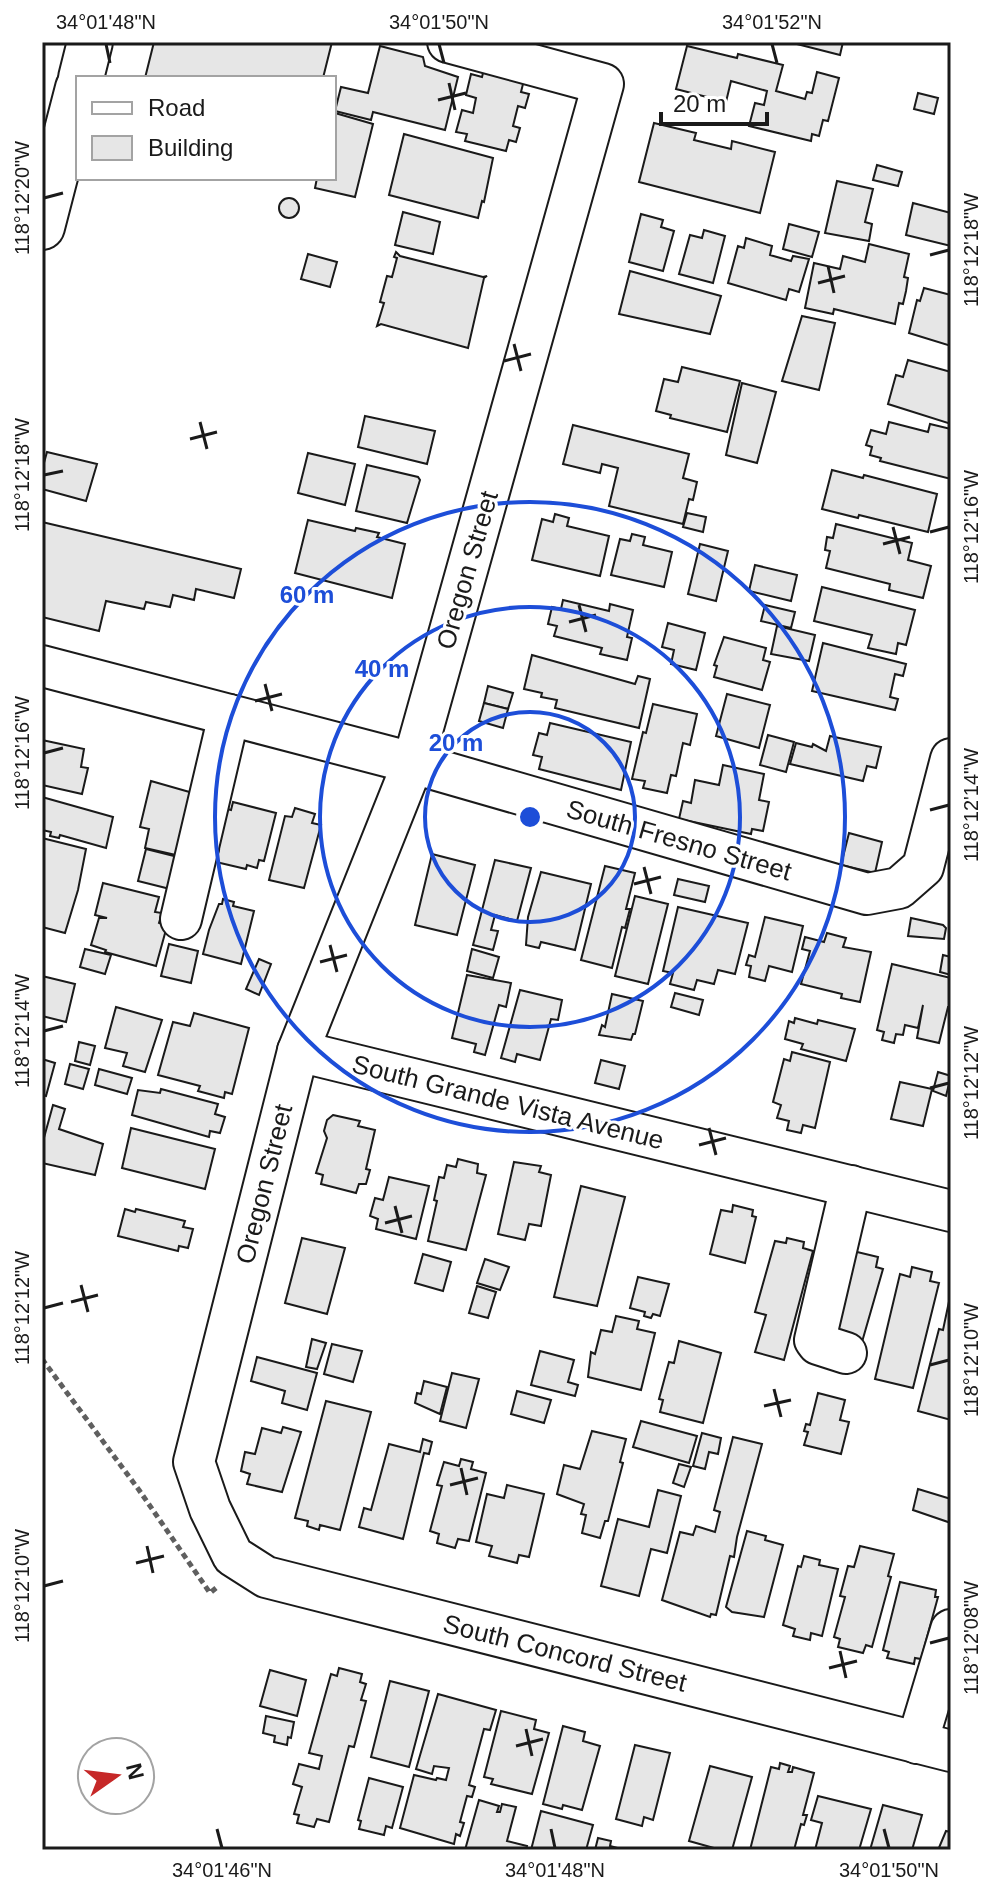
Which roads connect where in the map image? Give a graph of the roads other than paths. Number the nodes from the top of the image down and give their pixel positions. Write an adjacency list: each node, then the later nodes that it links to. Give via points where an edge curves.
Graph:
1 (90, 42): 3 (main road)
2 (448, 42): 9 (street, Oregon Street, via 603,84)
3 (82, 76)
4 (76, 95): 5 (main road)
5 (45, 207)
6 (42, 666): 7 (street, South Fresno Street)
7 (229, 715): 9 (street, South Fresno Street); 10 (street)
8 (951, 759): 9 (street, South Fresno Street, via 923,867 899,888 867,894)
9 (413, 763): 11 (street, Oregon Street)
10 (181, 919)
11 (298, 1051): 12 (street, South Grande Vista Avenue); 15 (street, Oregon Street, via 194,1462)
12 (851, 1186): 13 (street, South Grande Vista Avenue); 14 (street, via 815,1340)
13 (951, 1211)
14 (846, 1353)
15 (210, 1509): 17 (street, South Concord Street, via 233,1556 266,1577)
16 (951, 1630): 17 (street)
17 (934, 1747)

